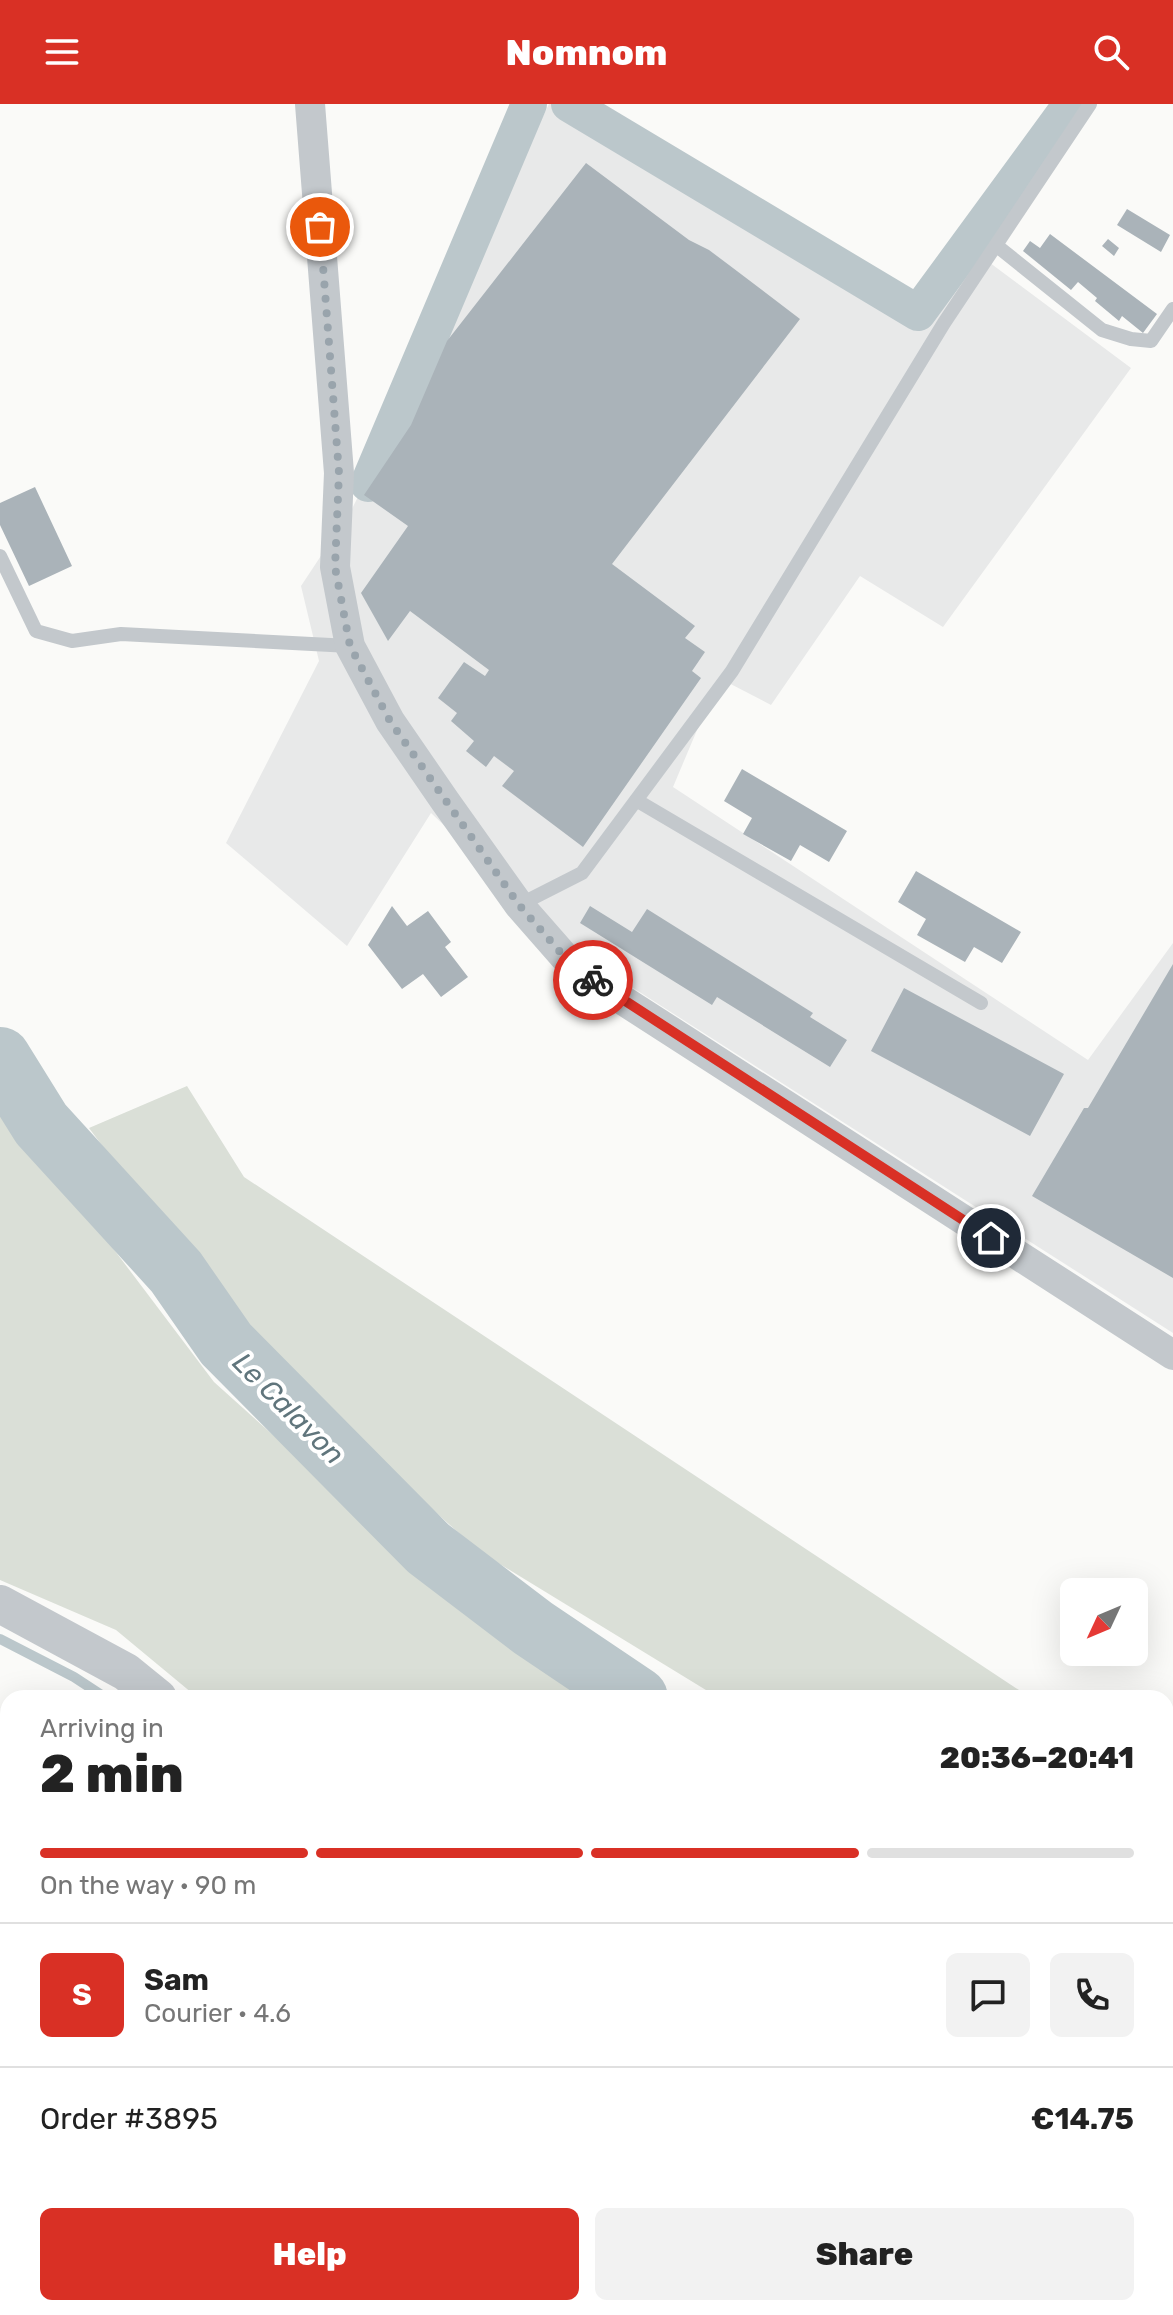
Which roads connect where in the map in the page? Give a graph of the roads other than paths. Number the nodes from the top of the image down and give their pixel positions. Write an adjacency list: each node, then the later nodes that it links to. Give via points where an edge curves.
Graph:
1 (310, 104): 6 (street, via 339,473 335,567)
2 (1090, 104): 3 (lane)
3 (997, 246): 4 (lane, via 1102,330 1151,341); 7 (lane, via 944,323 732,671)
4 (1173, 309)
5 (0, 556): 6 (lane, via 36,631 60,638 121,634)
6 (350, 646): 8 (street, via 390,721)
7 (636, 800): 8 (lane, via 582,873); 9 (lane)
8 (519, 905): 10 (street, via 576,970)
9 (981, 1003)
10 (1173, 1355)
11 (0, 1604): 12 (street, via 126,1672)
12 (148, 1690)

